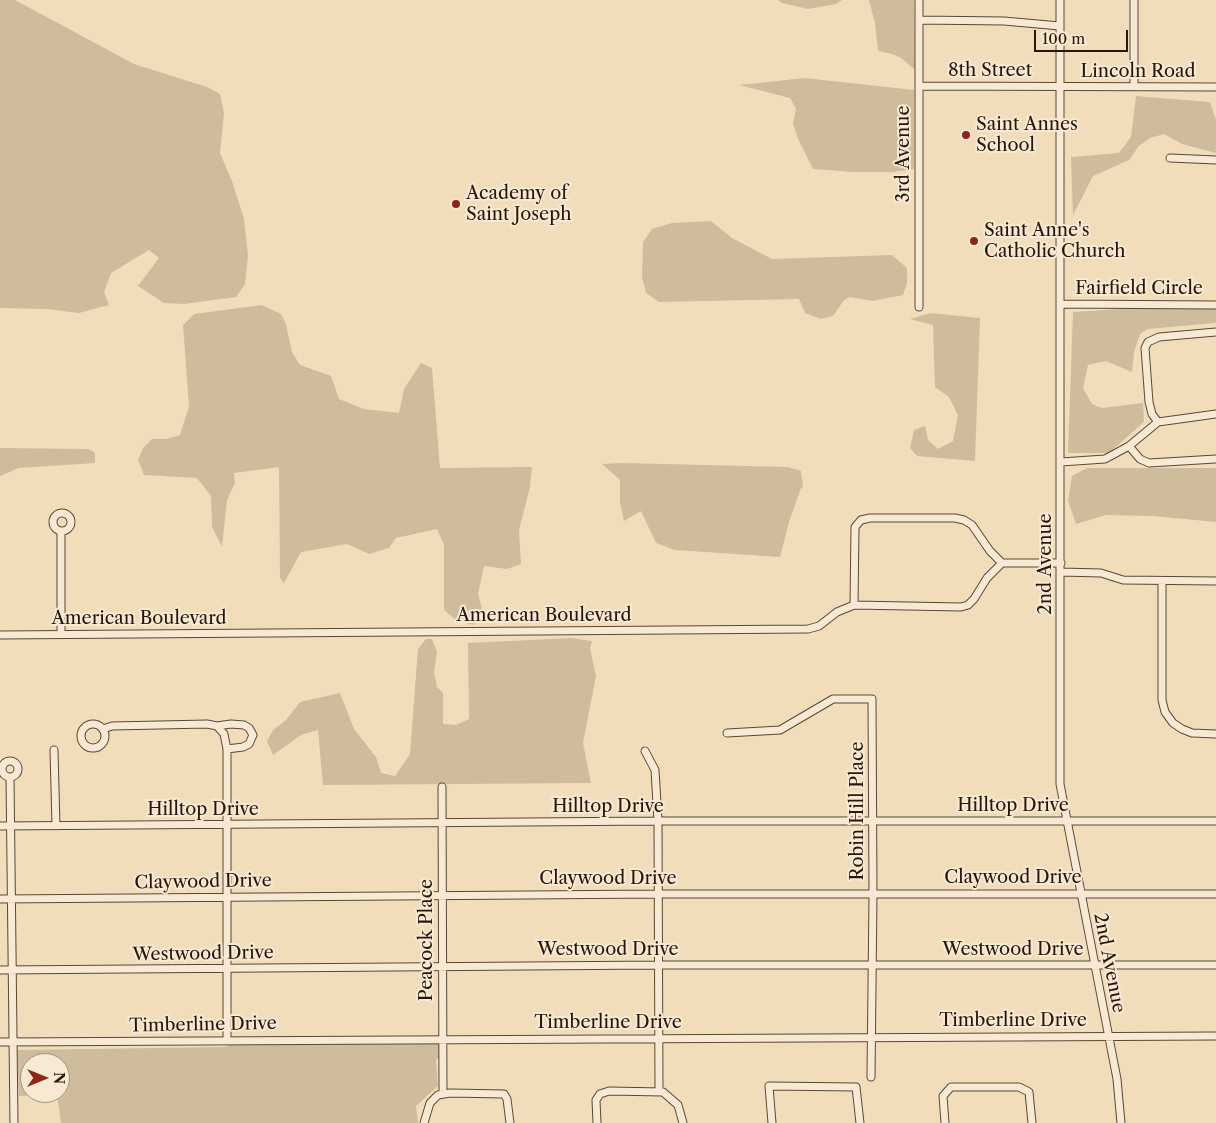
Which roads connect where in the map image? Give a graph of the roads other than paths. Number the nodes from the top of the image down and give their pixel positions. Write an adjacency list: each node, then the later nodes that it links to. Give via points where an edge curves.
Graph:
1 (919, 0): 4 (street, 3rd Avenue)
2 (1060, 0): 5 (street, 2nd Avenue)
3 (1134, 0): 8 (street)
4 (920, 20): 5 (street, via 1004,20); 6 (street, 3rd Avenue)
5 (1060, 26): 7 (street, 2nd Avenue)
6 (920, 86): 7 (street, 8th Street); 14 (street, 3rd Avenue)
7 (1060, 86): 8 (street, Lincoln Road); 12 (street, 2nd Avenue)
8 (1134, 86): 9 (street, Lincoln Road)
9 (1216, 87)
10 (1170, 158): 11 (street)
11 (1216, 160)
12 (1061, 304): 13 (street, Fairfield Circle); 20 (street, 2nd Avenue)
13 (1216, 305)
14 (919, 308)
15 (1216, 332): 17 (street, via 1159,337 1148,342 1145,348 1149,402)
16 (1216, 414): 17 (street)
17 (1158, 422): 18 (street)
18 (1129, 446): 19 (street, via 1140,459 1149,463); 20 (street, via 1105,459)
19 (1216, 459)
20 (1061, 462): 23 (street, 2nd Avenue)
21 (61, 531): 28 (street)
22 (1002, 563): 23 (street); 27 (street, American Boulevard, via 987,578 974,599 961,607); 27 (street, via 972,525 964,520 861,520 855,527)
23 (1061, 563): 24 (street, 2nd Avenue)
24 (1061, 572): 25 (street, via 1101,573 1123,580); 41 (street, 2nd Avenue, via 1060,784)
25 (1162, 581): 26 (street); 33 (street, via 1162,700 1165,712 1182,730)
26 (1216, 581)
27 (854, 605): 28 (street, American Boulevard, via 808,629)
28 (61, 634): 29 (street, American Boulevard)
29 (0, 635)
30 (217, 726): 31 (street, via 112,726); 34 (street, via 224,734); 34 (street, via 231,724 249,728 252,735 249,744)
31 (102, 729)
32 (727, 734): 40 (street, Robin Hill Place, via 780,730 833,699 872,698)
33 (1216, 734)
34 (227, 749): 44 (street)
35 (54, 750): 47 (street)
36 (645, 751): 39 (street, via 655,770)
37 (10, 777): 46 (street)
38 (442, 786): 43 (street, Peacock Place)
39 (658, 821): 40 (street, Hilltop Drive); 43 (street, Hilltop Drive); 48 (street)
40 (873, 821): 41 (street, Hilltop Drive); 49 (street, Robin Hill Place)
41 (1067, 821): 42 (street, Hilltop Drive); 50 (street, 2nd Avenue)
42 (1216, 821)
43 (441, 823): 44 (street, Hilltop Drive); 52 (street, Peacock Place)
44 (226, 824): 47 (street, Hilltop Drive); 53 (street)
45 (0, 826): 46 (street, Hilltop Drive)
46 (12, 826): 47 (street, Hilltop Drive); 55 (street)
47 (56, 826)
48 (657, 894): 49 (street, Claywood Drive); 52 (street, Claywood Drive); 56 (street)
49 (874, 894): 50 (street, Claywood Drive); 57 (street, Robin Hill Place)
50 (1080, 894): 51 (street, Claywood Drive); 58 (street, 2nd Avenue)
51 (1216, 894)
52 (442, 895): 53 (street, Claywood Drive); 60 (street, Peacock Place)
53 (227, 897): 55 (street, Claywood Drive); 61 (street)
54 (0, 899): 55 (street, Claywood Drive)
55 (12, 899): 63 (street)
56 (658, 965): 57 (street, Westwood Drive); 60 (street, Westwood Drive); 67 (street)
57 (873, 965): 58 (street, Westwood Drive); 65 (street, Robin Hill Place)
58 (1094, 965): 59 (street, Westwood Drive); 64 (street, 2nd Avenue)
59 (1216, 965)
60 (443, 966): 61 (street, Westwood Drive); 68 (street, Peacock Place)
61 (228, 968): 63 (street, Westwood Drive); 69 (street)
62 (0, 970): 63 (street, Westwood Drive)
63 (12, 970): 71 (street)
64 (1107, 1035): 65 (street, Timberline Drive); 66 (street, Timberline Drive); 84 (street, 2nd Avenue, via 1117,1079)
65 (873, 1036): 67 (street, Timberline Drive); 72 (street, Robin Hill Place)
66 (1216, 1036)
67 (658, 1037): 68 (street, Timberline Drive); 73 (street)
68 (443, 1038): 69 (street, Timberline Drive); 74 (street, Peacock Place)
69 (227, 1040): 71 (street, Timberline Drive)
70 (0, 1042): 71 (street, Timberline Drive)
71 (13, 1042): 75 (street)
72 (871, 1077)
73 (659, 1091): 78 (street, via 603,1092 596,1102); 79 (street, via 678,1105)
74 (443, 1093): 76 (street, via 430,1103); 77 (street, via 504,1094 508,1099)
75 (14, 1123)
76 (424, 1123)
77 (510, 1123)
78 (598, 1123)
79 (683, 1123)
80 (772, 1123): 81 (street, via 769,1086 856,1087)
81 (860, 1123)
82 (945, 1123): 83 (street, via 943,1101 951,1087 1019,1087 1026,1090 1030,1095)
83 (1032, 1123)
84 (1121, 1123)

